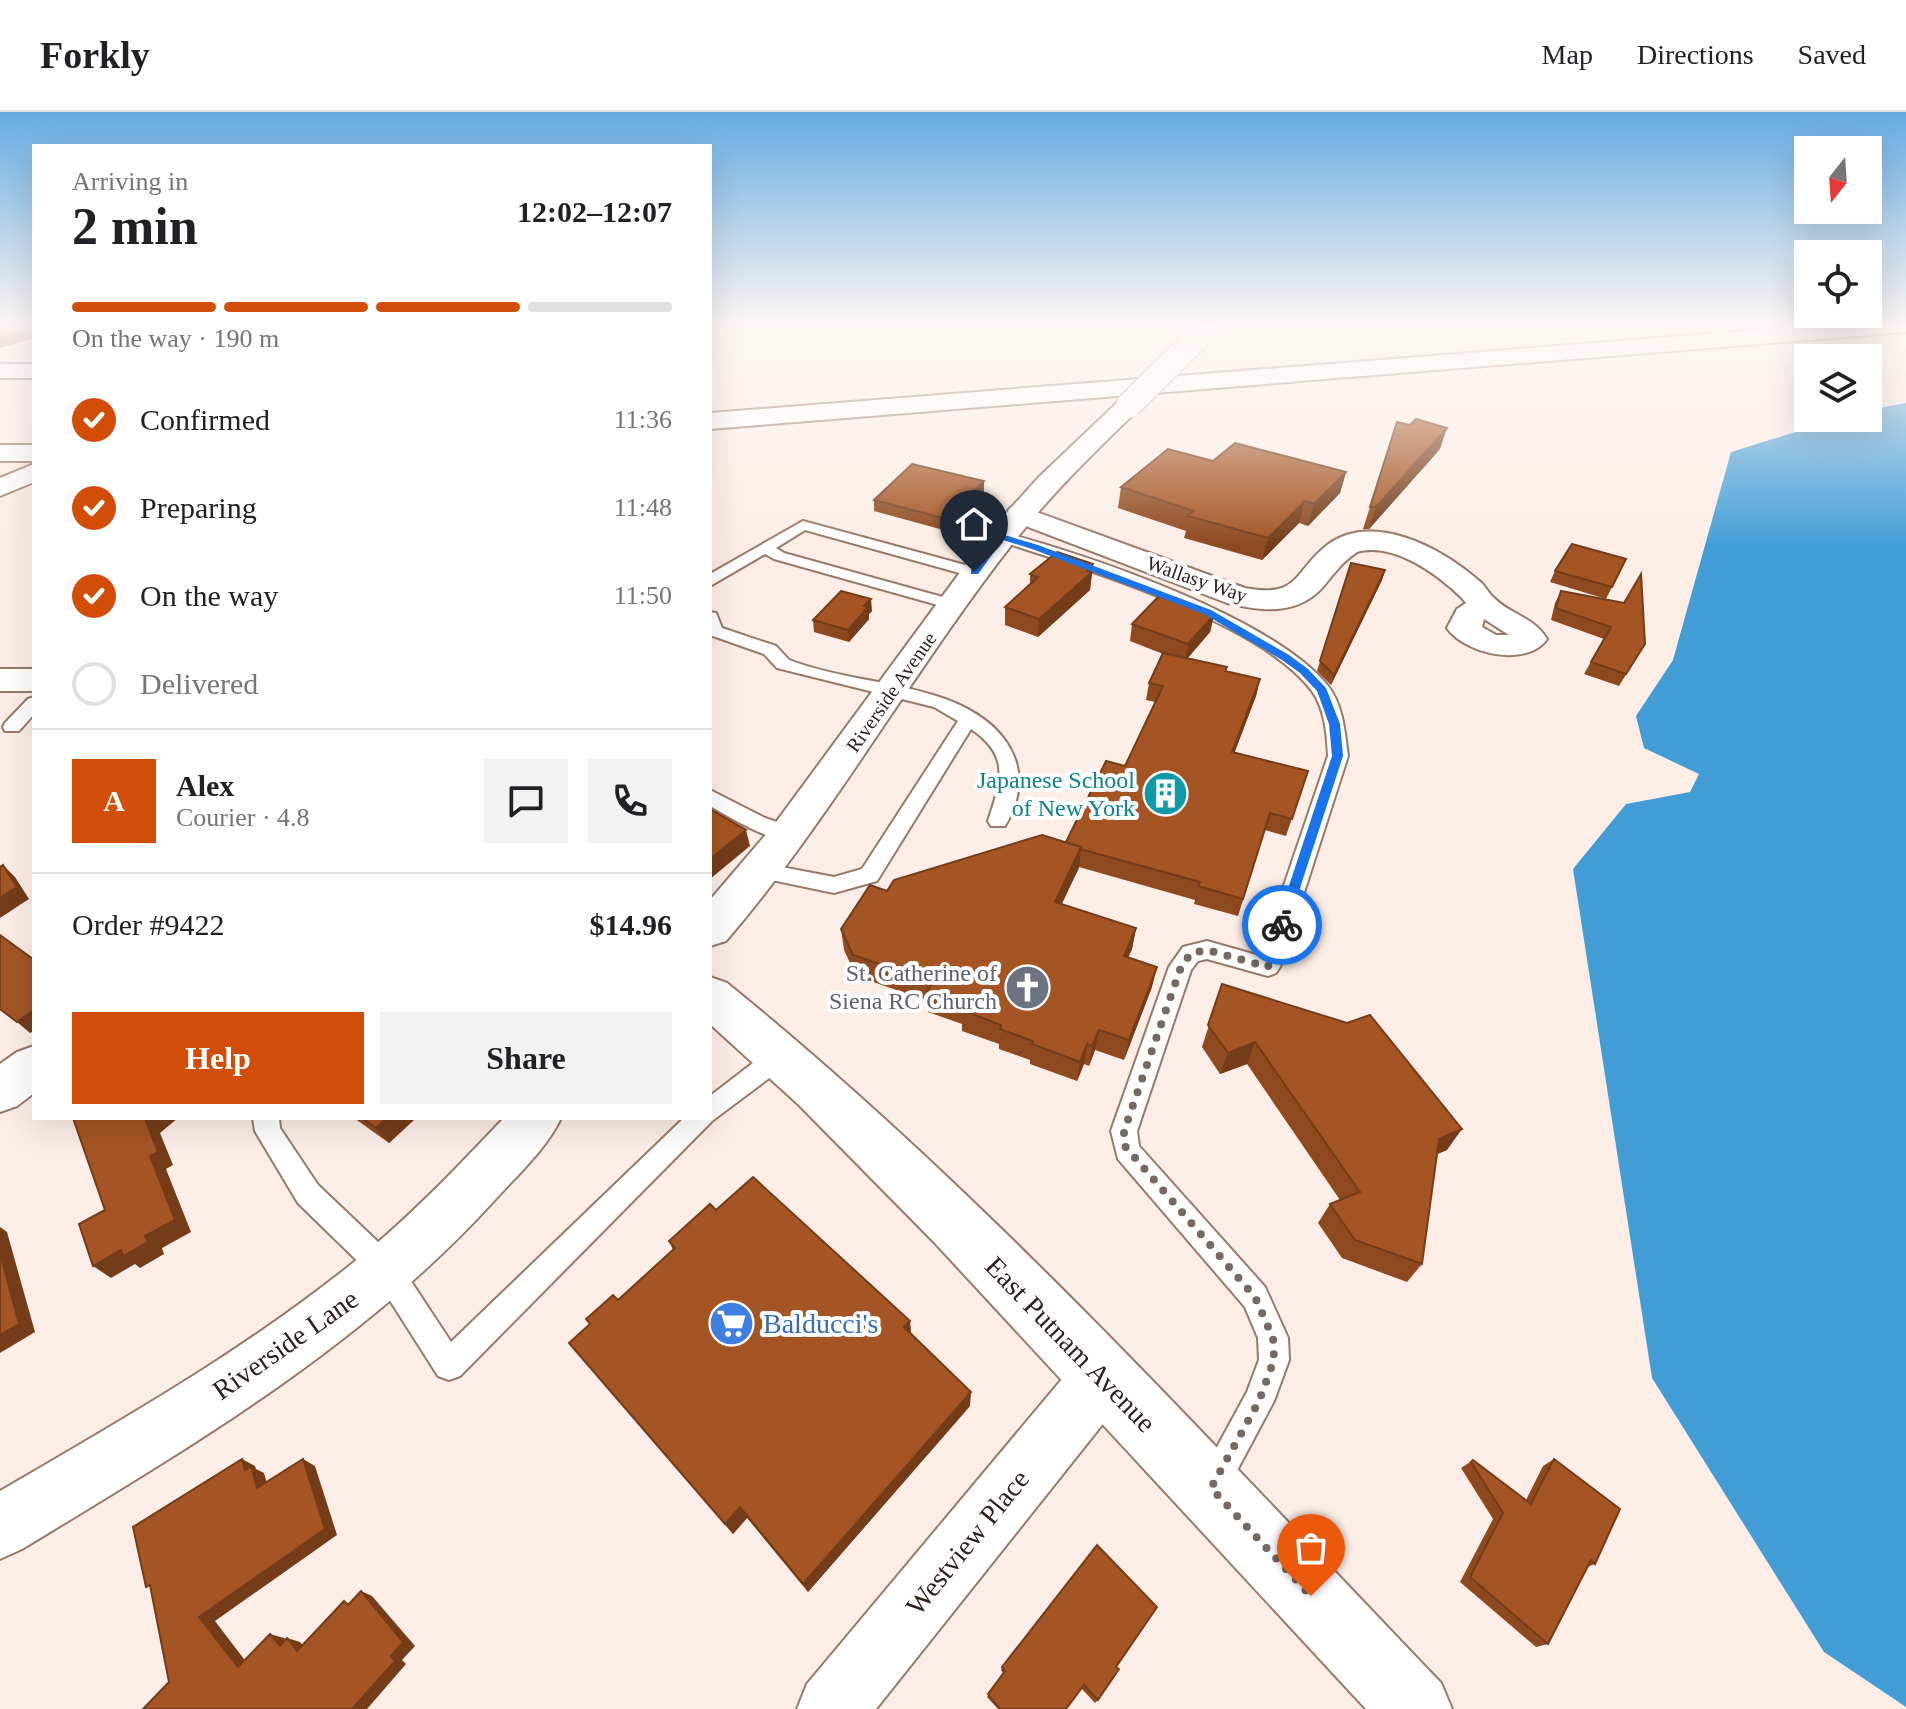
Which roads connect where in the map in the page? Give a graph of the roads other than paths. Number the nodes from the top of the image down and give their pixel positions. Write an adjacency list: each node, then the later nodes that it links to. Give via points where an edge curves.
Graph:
1 (1002, 398): 3 (main road)
2 (1137, 398): 8 (main road, Riverside Avenue, bridge, via 1054,476)
3 (712, 421)
4 (0, 453): 5 (main road)
5 (32, 453)
6 (32, 473): 7 (street)
7 (0, 488)
8 (1011, 526): 10 (main road, Riverside Avenue); 13 (street, Wallasy Way, via 1238,596 1271,601 1298,592 1338,551 1352,544 1399,544 1475,590); 36 (lane, via 1207,612 1262,642 1322,690 1334,724 1338,756 1268,967 1207,950 1191,953 1181,967 1124,1131 1127,1151 1255,1297 1273,1338 1274,1360 1259,1401)
9 (764, 547): 10 (lane, via 798,526 813,526); 11 (lane); 12 (lane, via 779,556)
10 (974, 572): 12 (main road, Riverside Avenue)
11 (712, 580)
12 (951, 604): 17 (main road, Riverside Avenue)
13 (1483, 605)
14 (712, 623): 17 (lane, via 715,631 770,650 796,669)
15 (0, 680): 16 (main road)
16 (32, 680)
17 (890, 691): 19 (lane, via 940,703); 23 (main road, Riverside Avenue)
18 (32, 705): 20 (lane)
19 (968, 719): 22 (lane, via 1002,743 1010,761); 24 (lane, via 869,875 834,885)
20 (12, 727)
21 (712, 798): 23 (lane)
22 (998, 821)
23 (790, 834): 24 (main road, Riverside Avenue)
24 (761, 871): 25 (main road, Riverside Avenue)
25 (712, 927)
26 (712, 998): 27 (main road, East Putnam Avenue)
27 (779, 1057): 30 (lane); 35 (main road, East Putnam Avenue, via 884,1154)
28 (32, 1067): 29 (street)
29 (0, 1091)
30 (712, 1109)
31 (266, 1120): 34 (lane, via 308,1194)
32 (534, 1120): 34 (street, Riverside Lane)
33 (699, 1120): 34 (lane, via 449,1365)
34 (387, 1270): 37 (street, Riverside Lane, via 267,1361)
35 (1104, 1375): 36 (main road, East Putnam Avenue); 38 (street, Westview Place)
36 (1211, 1488): 39 (main road, East Putnam Avenue)
37 (0, 1527)
38 (832, 1709)
39 (1415, 1709)

